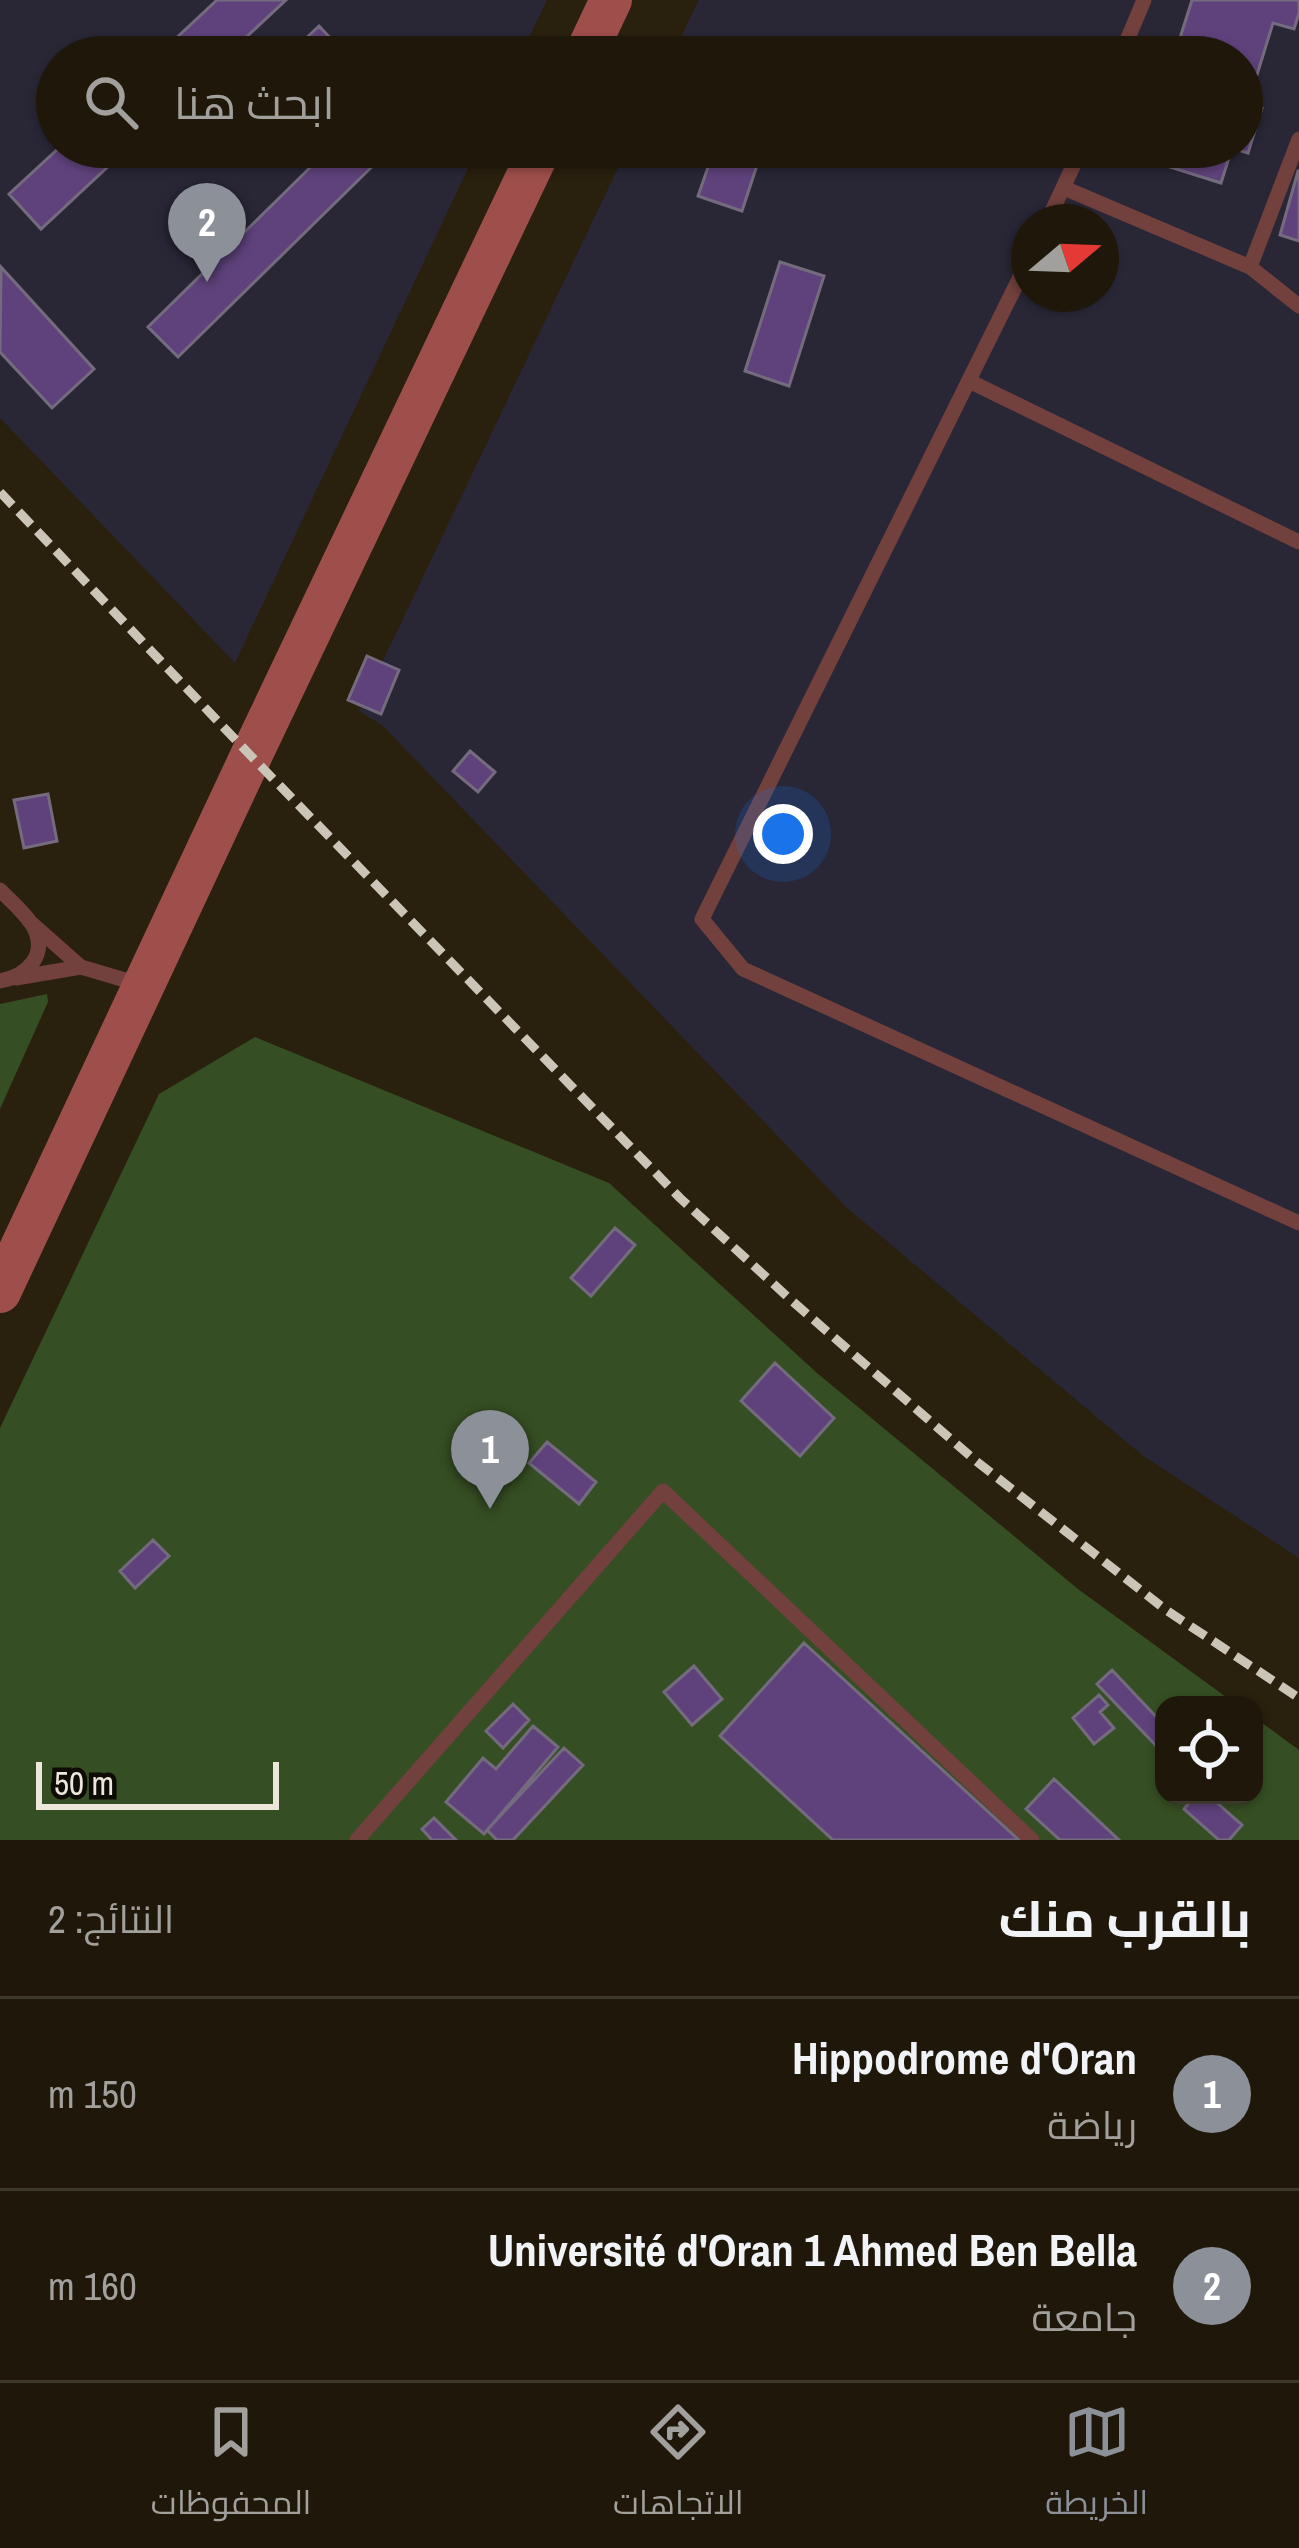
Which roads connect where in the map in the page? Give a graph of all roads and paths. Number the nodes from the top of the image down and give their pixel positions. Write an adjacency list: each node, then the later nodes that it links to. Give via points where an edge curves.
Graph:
1 (611, 0): 3 (main road)
2 (1144, 0): 4 (lane)
3 (594, 36)
4 (1129, 36)
5 (1299, 139): 6 (lane)
6 (1296, 158): 11 (lane)
7 (531, 168): 20 (main road)
8 (1073, 168): 9 (lane)
9 (1064, 188): 10 (lane); 11 (lane)
10 (1056, 204)
11 (1250, 267): 13 (lane)
12 (1011, 296): 14 (lane)
13 (1299, 306)
14 (969, 381): 15 (lane); 21 (lane, via 702,919 743,969)
15 (1299, 542)
16 (0, 890): 17 (lane)
17 (29, 921): 18 (lane); 19 (lane, via 37,954 26,973)
18 (81, 967): 19 (lane); 20 (lane)
19 (8, 980)
20 (143, 986): 22 (main road)
21 (1299, 1223)
22 (0, 1292)
23 (357, 1840): 24 (lane, via 663,1491)
24 (1032, 1840)

